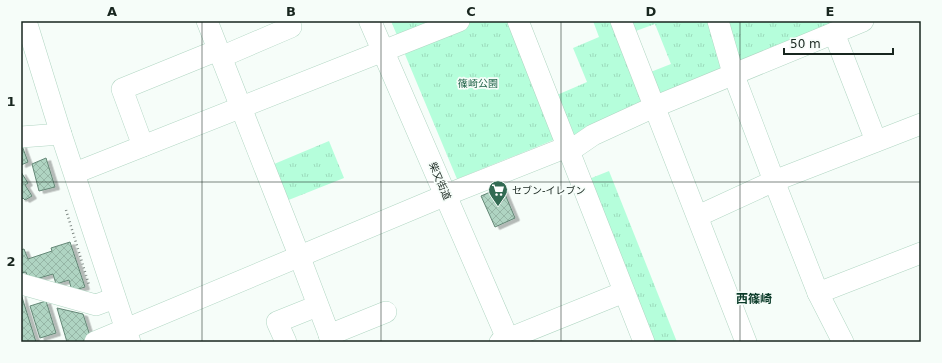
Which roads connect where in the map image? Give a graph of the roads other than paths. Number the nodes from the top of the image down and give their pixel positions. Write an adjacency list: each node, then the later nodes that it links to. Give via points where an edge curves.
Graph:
1 (26, 21): 17 (street)
2 (207, 21): 12 (street)
3 (370, 21): 11 (main road, 柴又街道)
4 (459, 21): 11 (street)
5 (518, 21): 21 (street)
6 (622, 21): 15 (street)
7 (718, 21): 13 (street)
8 (863, 21): 10 (street)
9 (292, 27): 12 (street)
10 (834, 32): 13 (street); 19 (street)
11 (383, 51): 14 (street); 24 (main road, 柴又街道)
12 (219, 53): 14 (street); 20 (street, via 122,89)
13 (733, 73): 15 (street); 23 (street)
14 (240, 107): 20 (street); 27 (street)
15 (654, 107): 21 (street, via 593,135 577,146); 25 (street)
16 (921, 124): 19 (street)
17 (61, 134): 18 (street); 22 (street)
18 (21, 137)
19 (876, 141): 23 (street)
20 (143, 146): 22 (street)
21 (567, 147): 24 (street); 29 (street)
22 (75, 173): 31 (street)
23 (774, 181): 25 (street); 30 (street)
24 (446, 195): 27 (street); 36 (main road, 柴又街道)
25 (698, 216): 40 (street)
26 (921, 253): 30 (street)
27 (300, 257): 32 (street); 34 (street)
28 (21, 284): 31 (street, via 96,305)
29 (624, 292): 36 (street); 39 (street)
30 (818, 293): 41 (street)
31 (115, 298): 34 (street)
32 (317, 306): 35 (street); 38 (street, via 277,322)
33 (386, 312): 35 (street)
34 (127, 336): 37 (street)
35 (330, 339)
36 (505, 341)
37 (95, 342)
38 (286, 342)
39 (644, 342)
40 (746, 342)
41 (843, 342)

